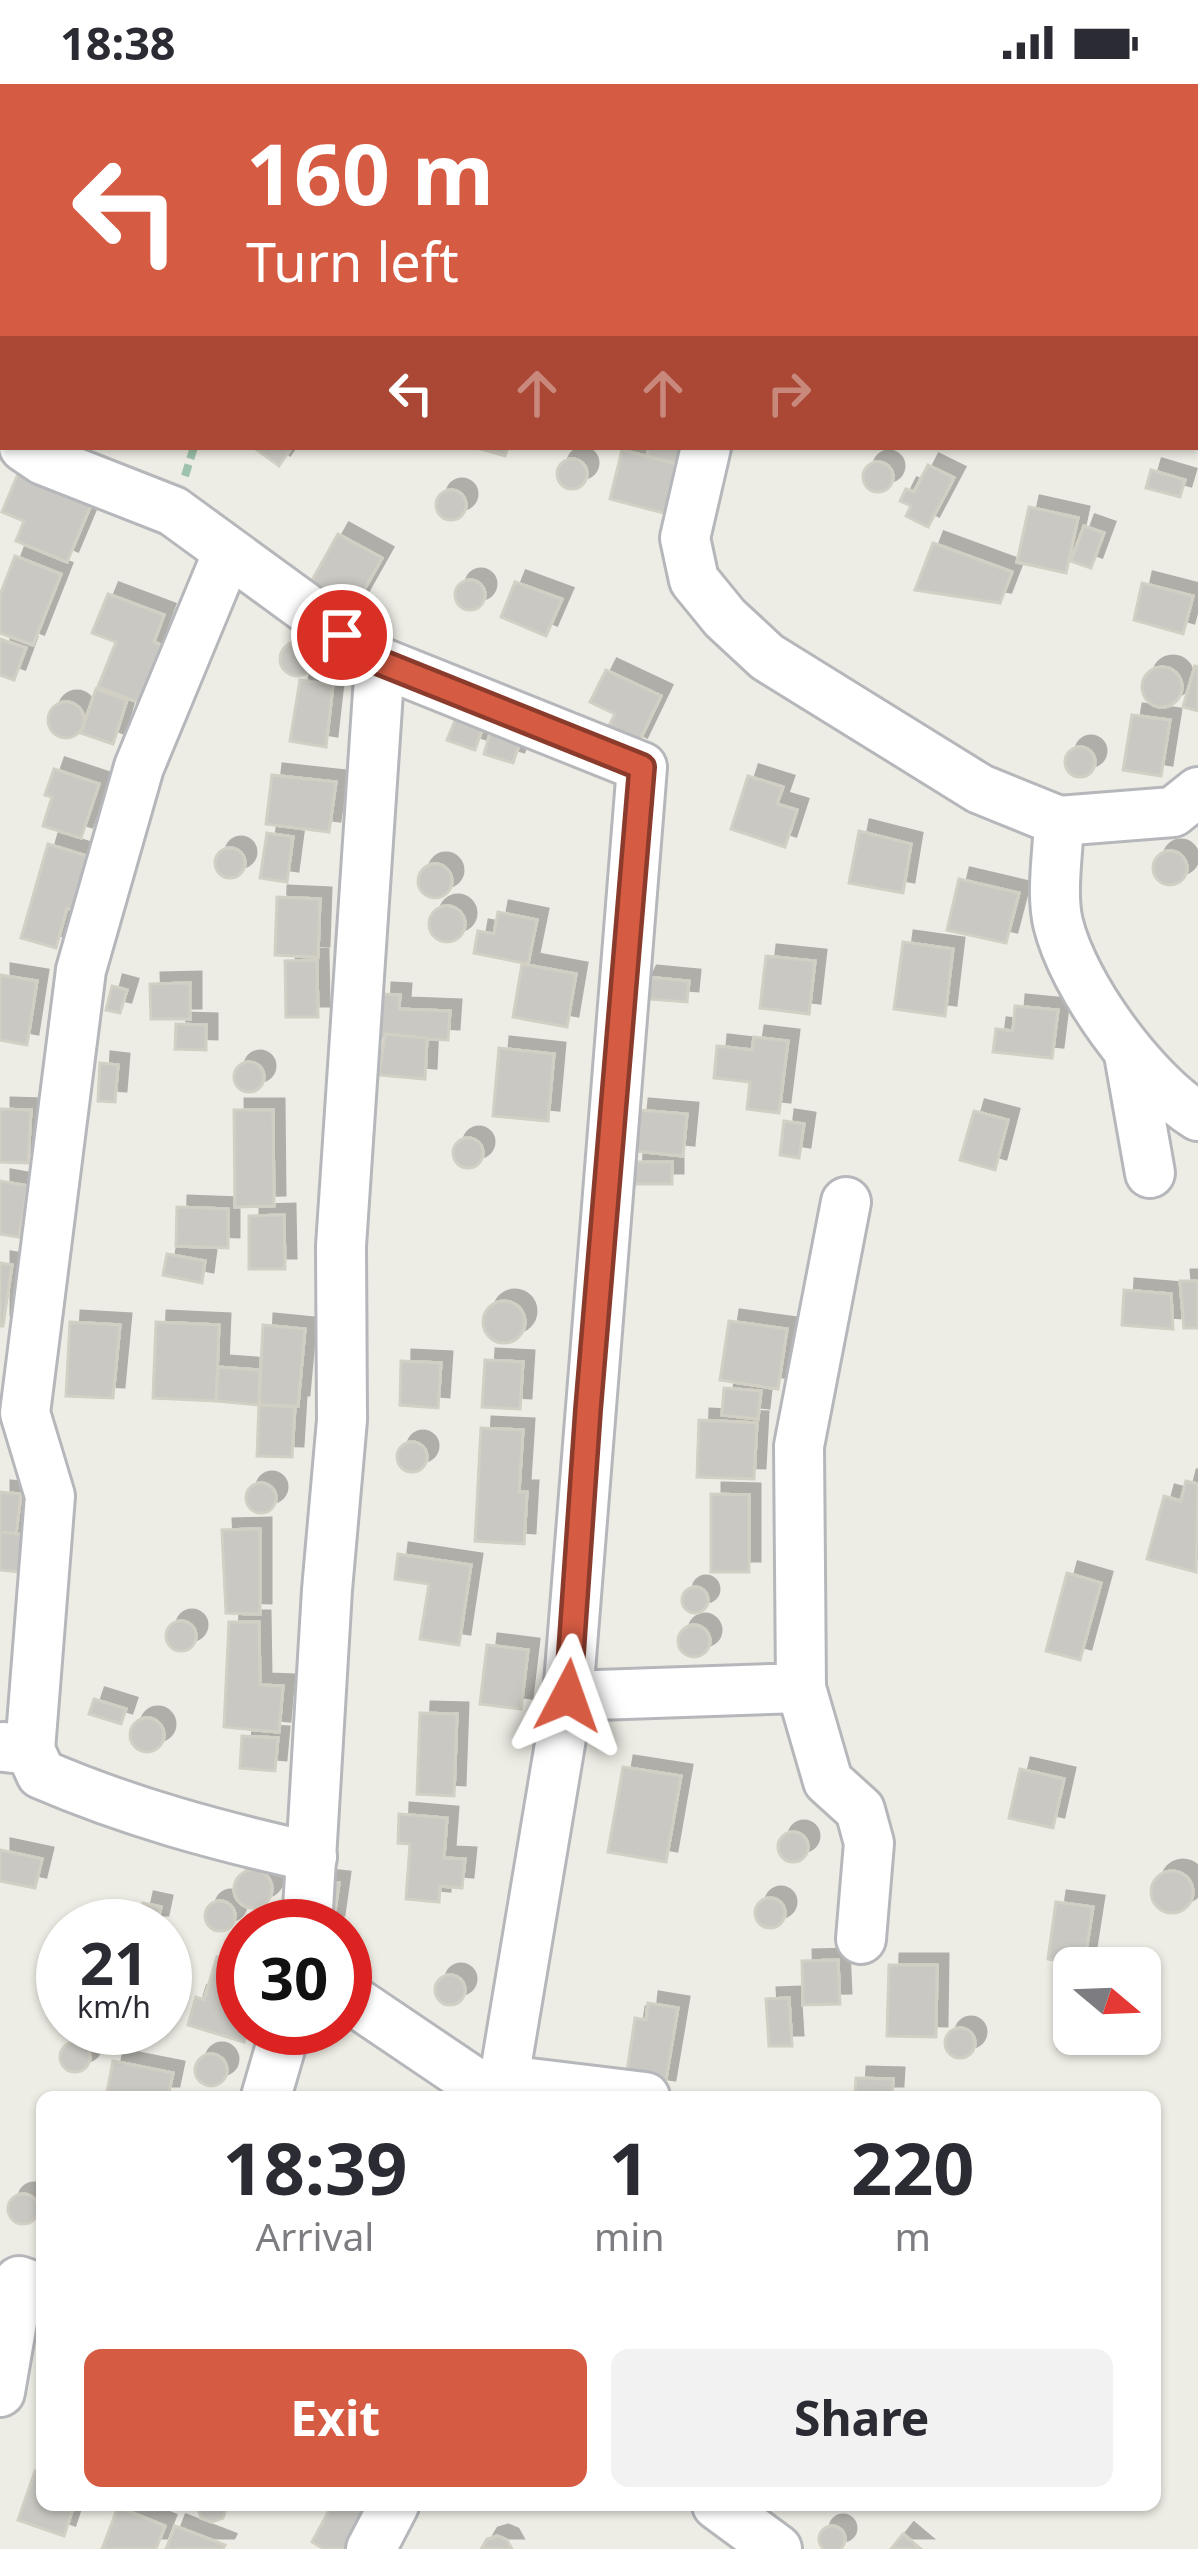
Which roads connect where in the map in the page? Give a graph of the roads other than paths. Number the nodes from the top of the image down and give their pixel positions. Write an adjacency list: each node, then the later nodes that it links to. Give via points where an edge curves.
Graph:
1 (28, 450): 3 (street, via 173,512)
2 (705, 450): 6 (street, via 685,538 694,580 725,619 767,656 980,789)
3 (228, 552): 4 (street); 11 (street, via 139,767 81,970)
4 (380, 662): 13 (street, via 642,767); 15 (street)
5 (1198, 791): 6 (street, via 1173,812)
6 (1059, 821): 7 (street, via 1058,922)
7 (1129, 1054): 8 (street); 9 (street)
8 (1198, 1116)
9 (1150, 1173)
10 (846, 1202): 12 (street, via 800,1446)
11 (13, 1406): 14 (street, via 50,1496)
12 (801, 1688): 13 (street); 17 (street, via 828,1781 860,1810 869,1843)
13 (568, 1696): 21 (street)
14 (15, 1748): 15 (street, via 40,1774 100,1799)
15 (312, 1857): 16 (street)
16 (309, 1899)
17 (861, 1939)
18 (372, 2012): 21 (street)
19 (278, 2055): 20 (street)
20 (268, 2091)
21 (501, 2091)
22 (36, 2287): 23 (street, via 19,2281)
23 (0, 2392)
24 (391, 2511): 25 (street)
25 (371, 2549)

